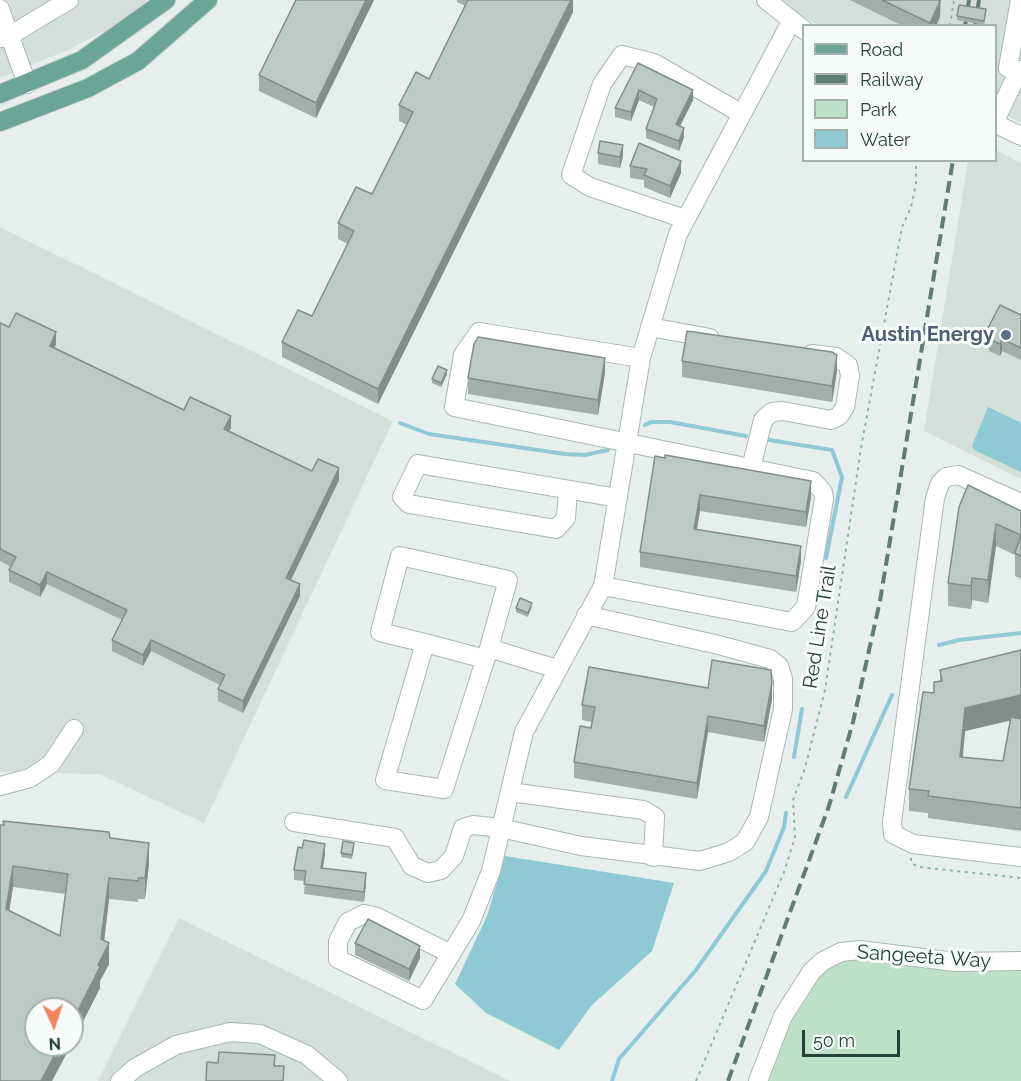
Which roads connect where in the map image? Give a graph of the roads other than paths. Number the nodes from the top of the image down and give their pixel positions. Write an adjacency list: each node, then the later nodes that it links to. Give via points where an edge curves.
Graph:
1 (69, 0): 8 (street)
2 (166, 0): 10 (main road, via 82,60)
3 (208, 0): 12 (main road, via 138,61)
4 (766, 0): 7 (street)
5 (1020, 0): 9 (street, via 1008,68)
6 (0, 9): 8 (street)
7 (797, 26): 13 (street)
8 (5, 37): 10 (street)
9 (1020, 70): 15 (street)
10 (27, 84): 11 (main road); 12 (main road)
11 (0, 94)
12 (38, 109): 14 (main road)
13 (742, 114): 18 (street); 18 (street, via 654,63 622,55 602,84 571,175 590,187)
14 (2, 116)
15 (997, 117)
16 (997, 124): 17 (street)
17 (1021, 136)
18 (685, 219): 19 (street)
19 (650, 327): 20 (street); 22 (street)
20 (732, 341)
21 (790, 350): 24 (street, via 836,357 848,365 845,407 831,420 772,412 763,420)
22 (641, 358): 23 (street); 23 (street, via 479,332 463,355 454,407)
23 (626, 442): 24 (street); 26 (street)
24 (751, 468): 28 (street, via 813,481 823,492 806,607 799,618 792,622)
25 (568, 490): 25 (street, via 566,518 556,529 409,504 402,497 418,464); 26 (street)
26 (618, 498): 28 (street)
27 (1021, 503): 39 (street, via 958,475 946,477 937,492 892,822 893,834 913,843)
28 (603, 586): 29 (street)
29 (586, 615): 32 (street); 38 (street, via 770,659 779,666 783,679 783,709 759,817 745,842 700,861)
30 (425, 644): 31 (street); 31 (street, via 380,632 400,556 508,580); 31 (street, via 385,780 444,789)
31 (487, 653): 32 (street)
32 (557, 669): 35 (street, via 524,732)
33 (74, 729): 34 (street, via 51,764 30,778)
34 (0, 786)
35 (510, 792): 37 (street); 38 (street, via 643,810 655,817)
36 (294, 822): 37 (street, via 395,838 412,866 428,873 441,870 454,856 463,828)
37 (501, 828): 38 (street); 40 (street, via 491,872 471,921)
38 (653, 857)
39 (1021, 857)
40 (451, 954): 40 (street, via 423,1000 338,959 338,941 348,922 364,914)
41 (1021, 961): 45 (street, Sangeeta Way, via 956,962 860,950 841,952 812,971 783,1016)
42 (320, 1074): 43 (street, via 307,1055 260,1034 230,1032 176,1045); 44 (street)
43 (120, 1081)
44 (338, 1081)
45 (758, 1081)

